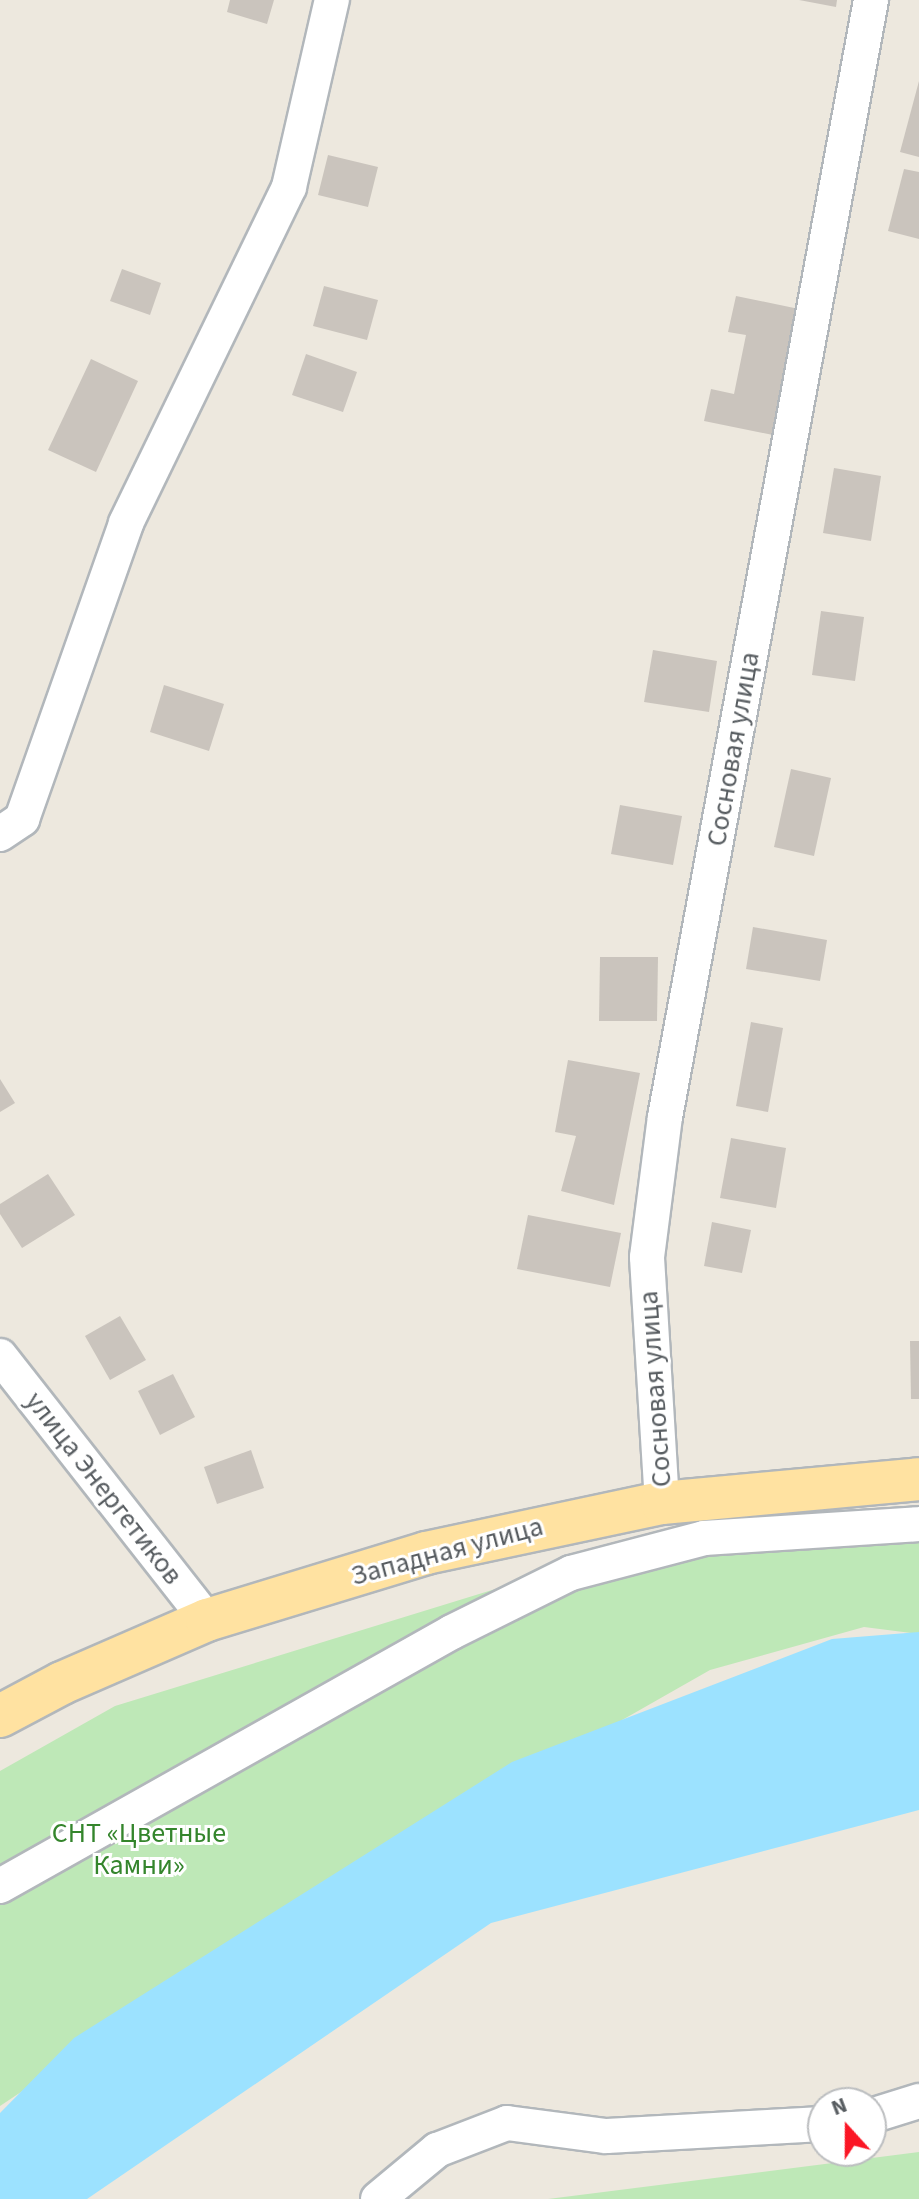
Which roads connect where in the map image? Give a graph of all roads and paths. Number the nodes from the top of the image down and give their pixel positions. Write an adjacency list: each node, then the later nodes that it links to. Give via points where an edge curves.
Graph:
1 (332, 0): 3 (street, via 289,187 126,523 22,819)
2 (871, 0): 6 (street, Сосновая улица, via 665,1117 647,1257)
3 (0, 834)
4 (0, 1356): 8 (street, улица Энергетиков)
5 (919, 1479): 6 (main road, Западная улица, via 744,1491)
6 (662, 1503): 8 (main road, Западная улица, via 426,1553)
7 (919, 1524): 10 (street, via 704,1538 571,1573 452,1632)
8 (207, 1620): 9 (main road, Западная улица)
9 (0, 1716)
10 (0, 1886)
11 (919, 2101): 12 (street)
12 (887, 2111)
13 (807, 2125): 14 (street, via 606,2136 507,2123 437,2150)
14 (378, 2199)

